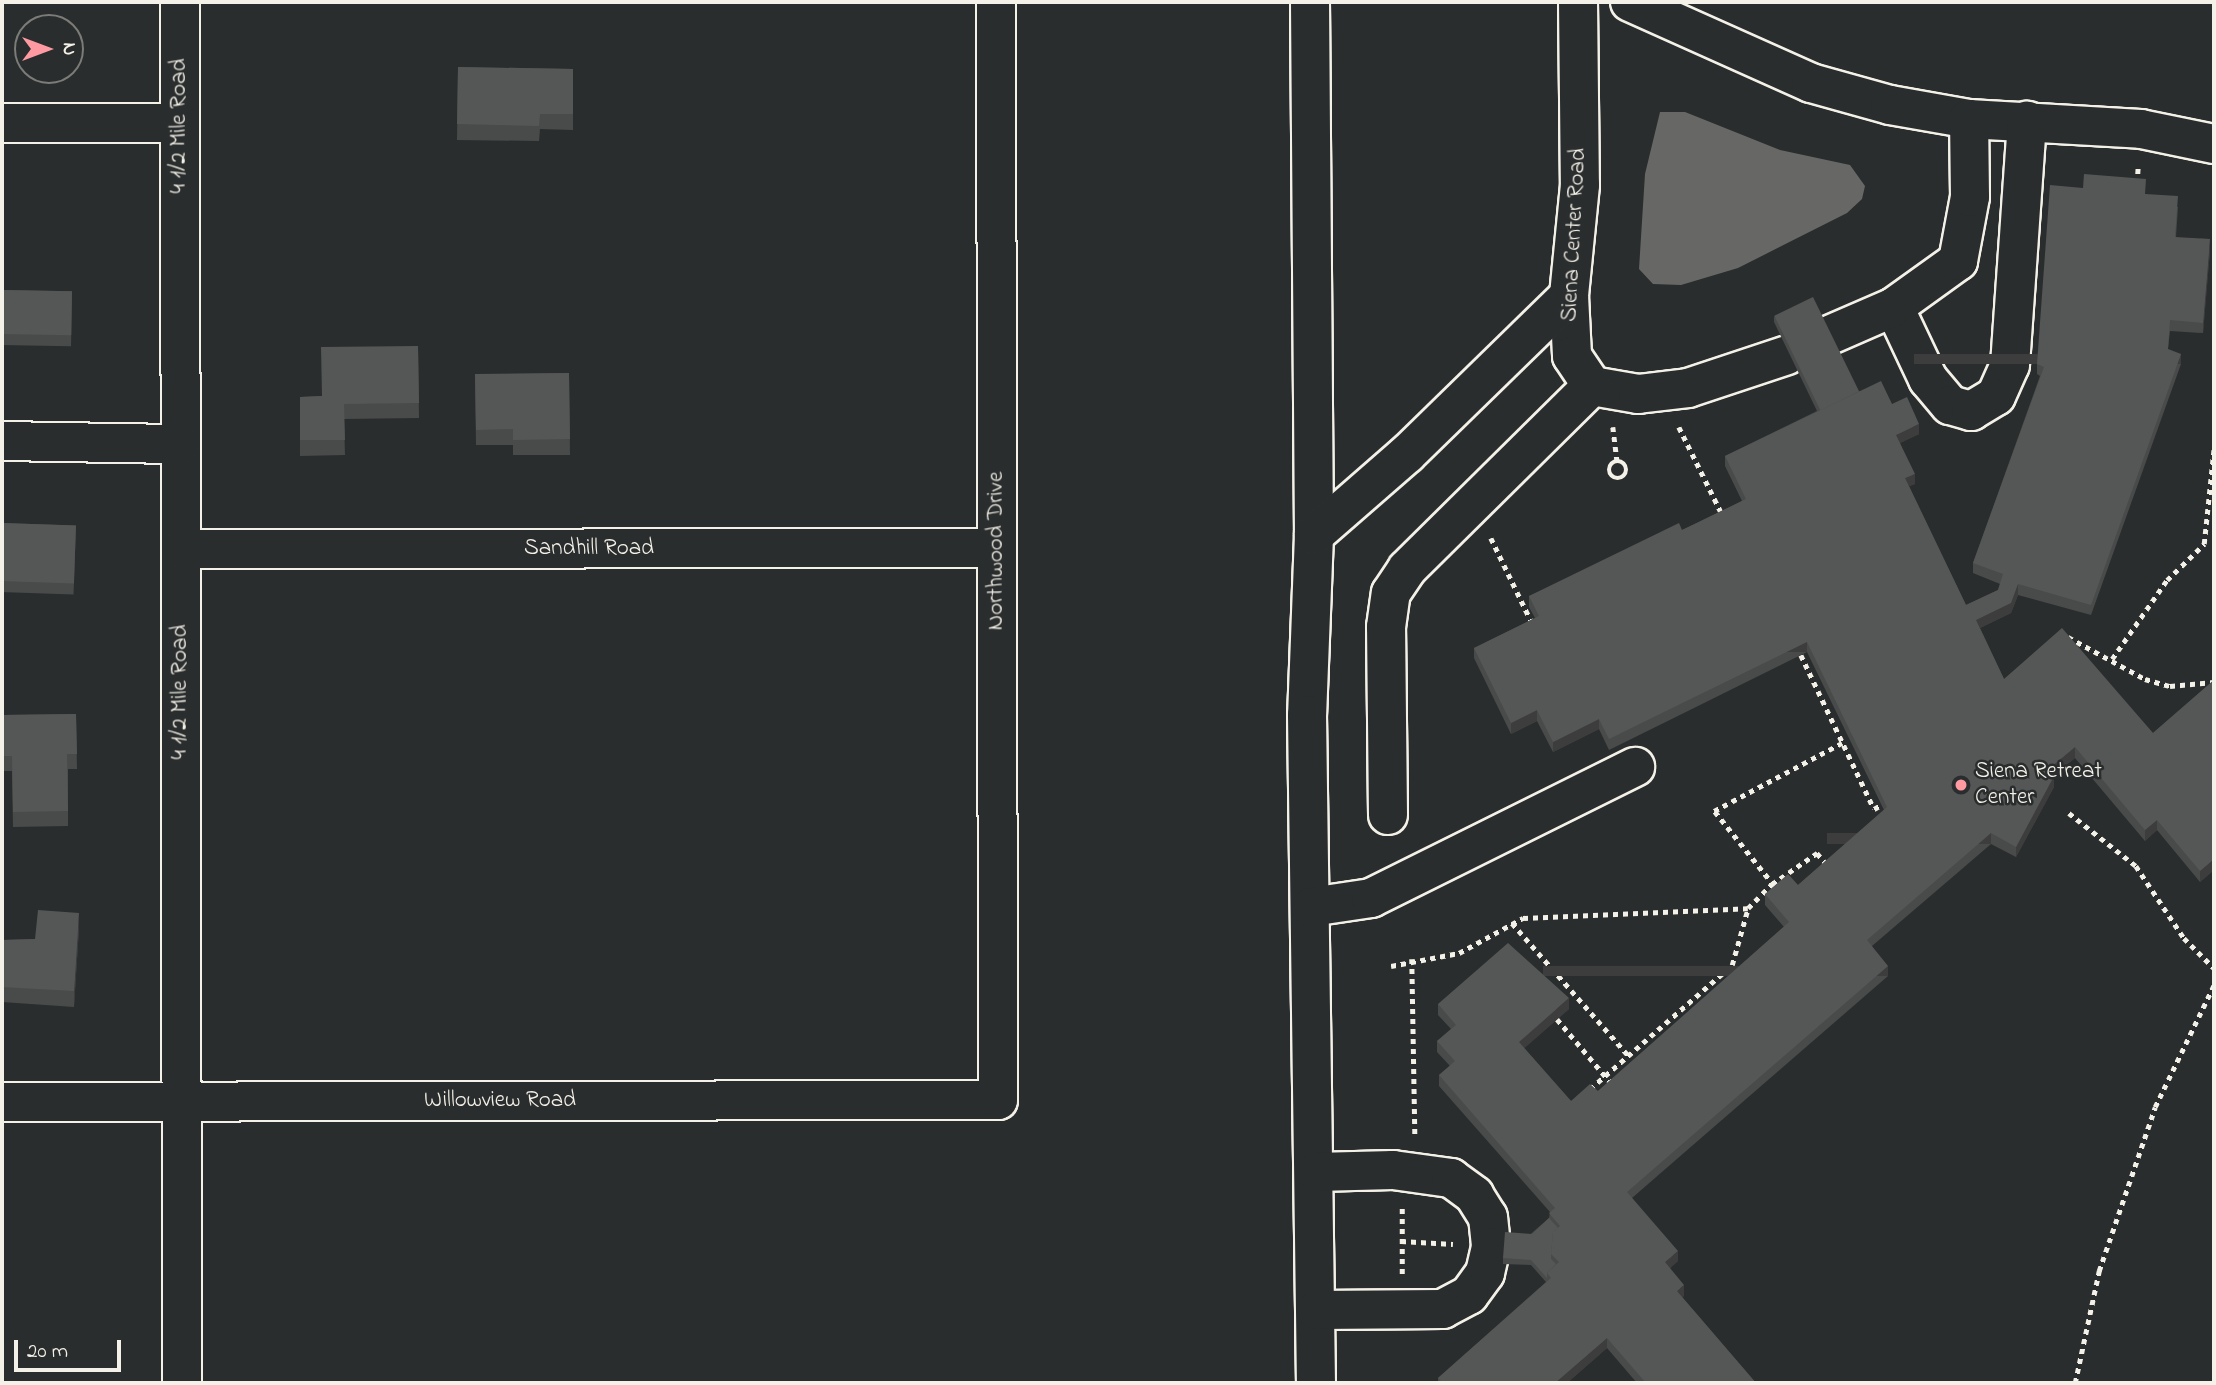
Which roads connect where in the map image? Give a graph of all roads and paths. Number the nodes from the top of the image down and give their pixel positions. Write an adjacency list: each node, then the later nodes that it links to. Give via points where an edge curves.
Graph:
1 (180, 2): 9 (street, 4 1/2 Mile Road)
2 (996, 2): 24 (street, Northwood Drive)
3 (1310, 2): 23 (street)
4 (1578, 2): 11 (street, Siena Center Road, via 1580,185)
5 (1630, 2): 6 (street, via 1811,83)
6 (1969, 119): 7 (street); 12 (street, via 1970,197 1958,261)
7 (2027, 121): 10 (street, via 2141,129); 12 (street, via 2010,365 1996,396 1971,411 1950,405 1928,379)
8 (2, 123): 9 (street)
9 (180, 123): 18 (street, 4 1/2 Mile Road)
10 (2214, 144)
11 (1569, 296): 15 (street, Siena Center Road, via 1572,356); 23 (street, via 1407,454)
12 (1894, 307): 13 (street)
13 (1832, 334)
14 (1787, 355): 15 (street, via 1688,388)
15 (1602, 401): 20 (path); 35 (street, via 1407,569 1391,593 1385,627)
16 (1675, 416): 21 (path)
17 (2, 441): 18 (street)
18 (180, 444): 25 (street, 4 1/2 Mile Road)
19 (2214, 447): 29 (path, via 2204,544 2167,580)
20 (1616, 461): 20 (path, via 1628,470 1621,479 1609,472)
21 (1725, 520)
22 (1485, 524): 26 (path)
23 (1314, 535): 39 (street, via 1307,715)
24 (998, 548): 25 (street, Sandhill Road); 51 (street, Northwood Drive)
25 (181, 550): 53 (street, 4 1/2 Mile Road)
26 (1535, 628)
27 (2058, 634): 29 (path)
28 (1801, 655): 31 (path)
29 (2112, 659): 30 (path, via 2170,685)
30 (2214, 682)
31 (1842, 743): 33 (path, via 1874,809); 37 (path, via 1714,811)
32 (1635, 767): 39 (street, via 1371,898)
33 (1881, 805)
34 (2069, 813): 44 (path, via 2136,866 2184,938)
35 (1388, 815)
36 (1830, 868): 37 (path, via 1817,853)
37 (1772, 884): 38 (path); 40 (path)
38 (1778, 892)
39 (1311, 907): 55 (street)
40 (1748, 908): 41 (path, via 1614,910); 47 (path, via 1732,965)
41 (1512, 923): 42 (path, via 1459,953); 47 (path)
42 (1412, 959): 43 (path); 54 (path)
43 (1391, 966)
44 (2214, 968)
45 (2214, 985): 62 (path, via 2155,1107 2099,1271)
46 (1557, 1019): 48 (path)
47 (1629, 1056): 48 (path)
48 (1605, 1076): 49 (path); 50 (path)
49 (1615, 1087)
50 (1587, 1092)
51 (998, 1101): 53 (street, Willowview Road)
52 (2, 1102): 53 (street, Willowview Road)
53 (182, 1102): 61 (street, 4 1/2 Mile Road)
54 (1412, 1157): 55 (street); 56 (path); 57 (street, via 1474,1195 1488,1217)
55 (1316, 1172): 58 (street)
56 (1402, 1241): 57 (path); 59 (path)
57 (1491, 1247): 59 (street, via 1485,1273 1469,1295 1443,1309)
58 (1316, 1310): 59 (street); 60 (street)
59 (1402, 1311)
60 (1316, 1382)
61 (182, 1383)
62 (2075, 1383)

